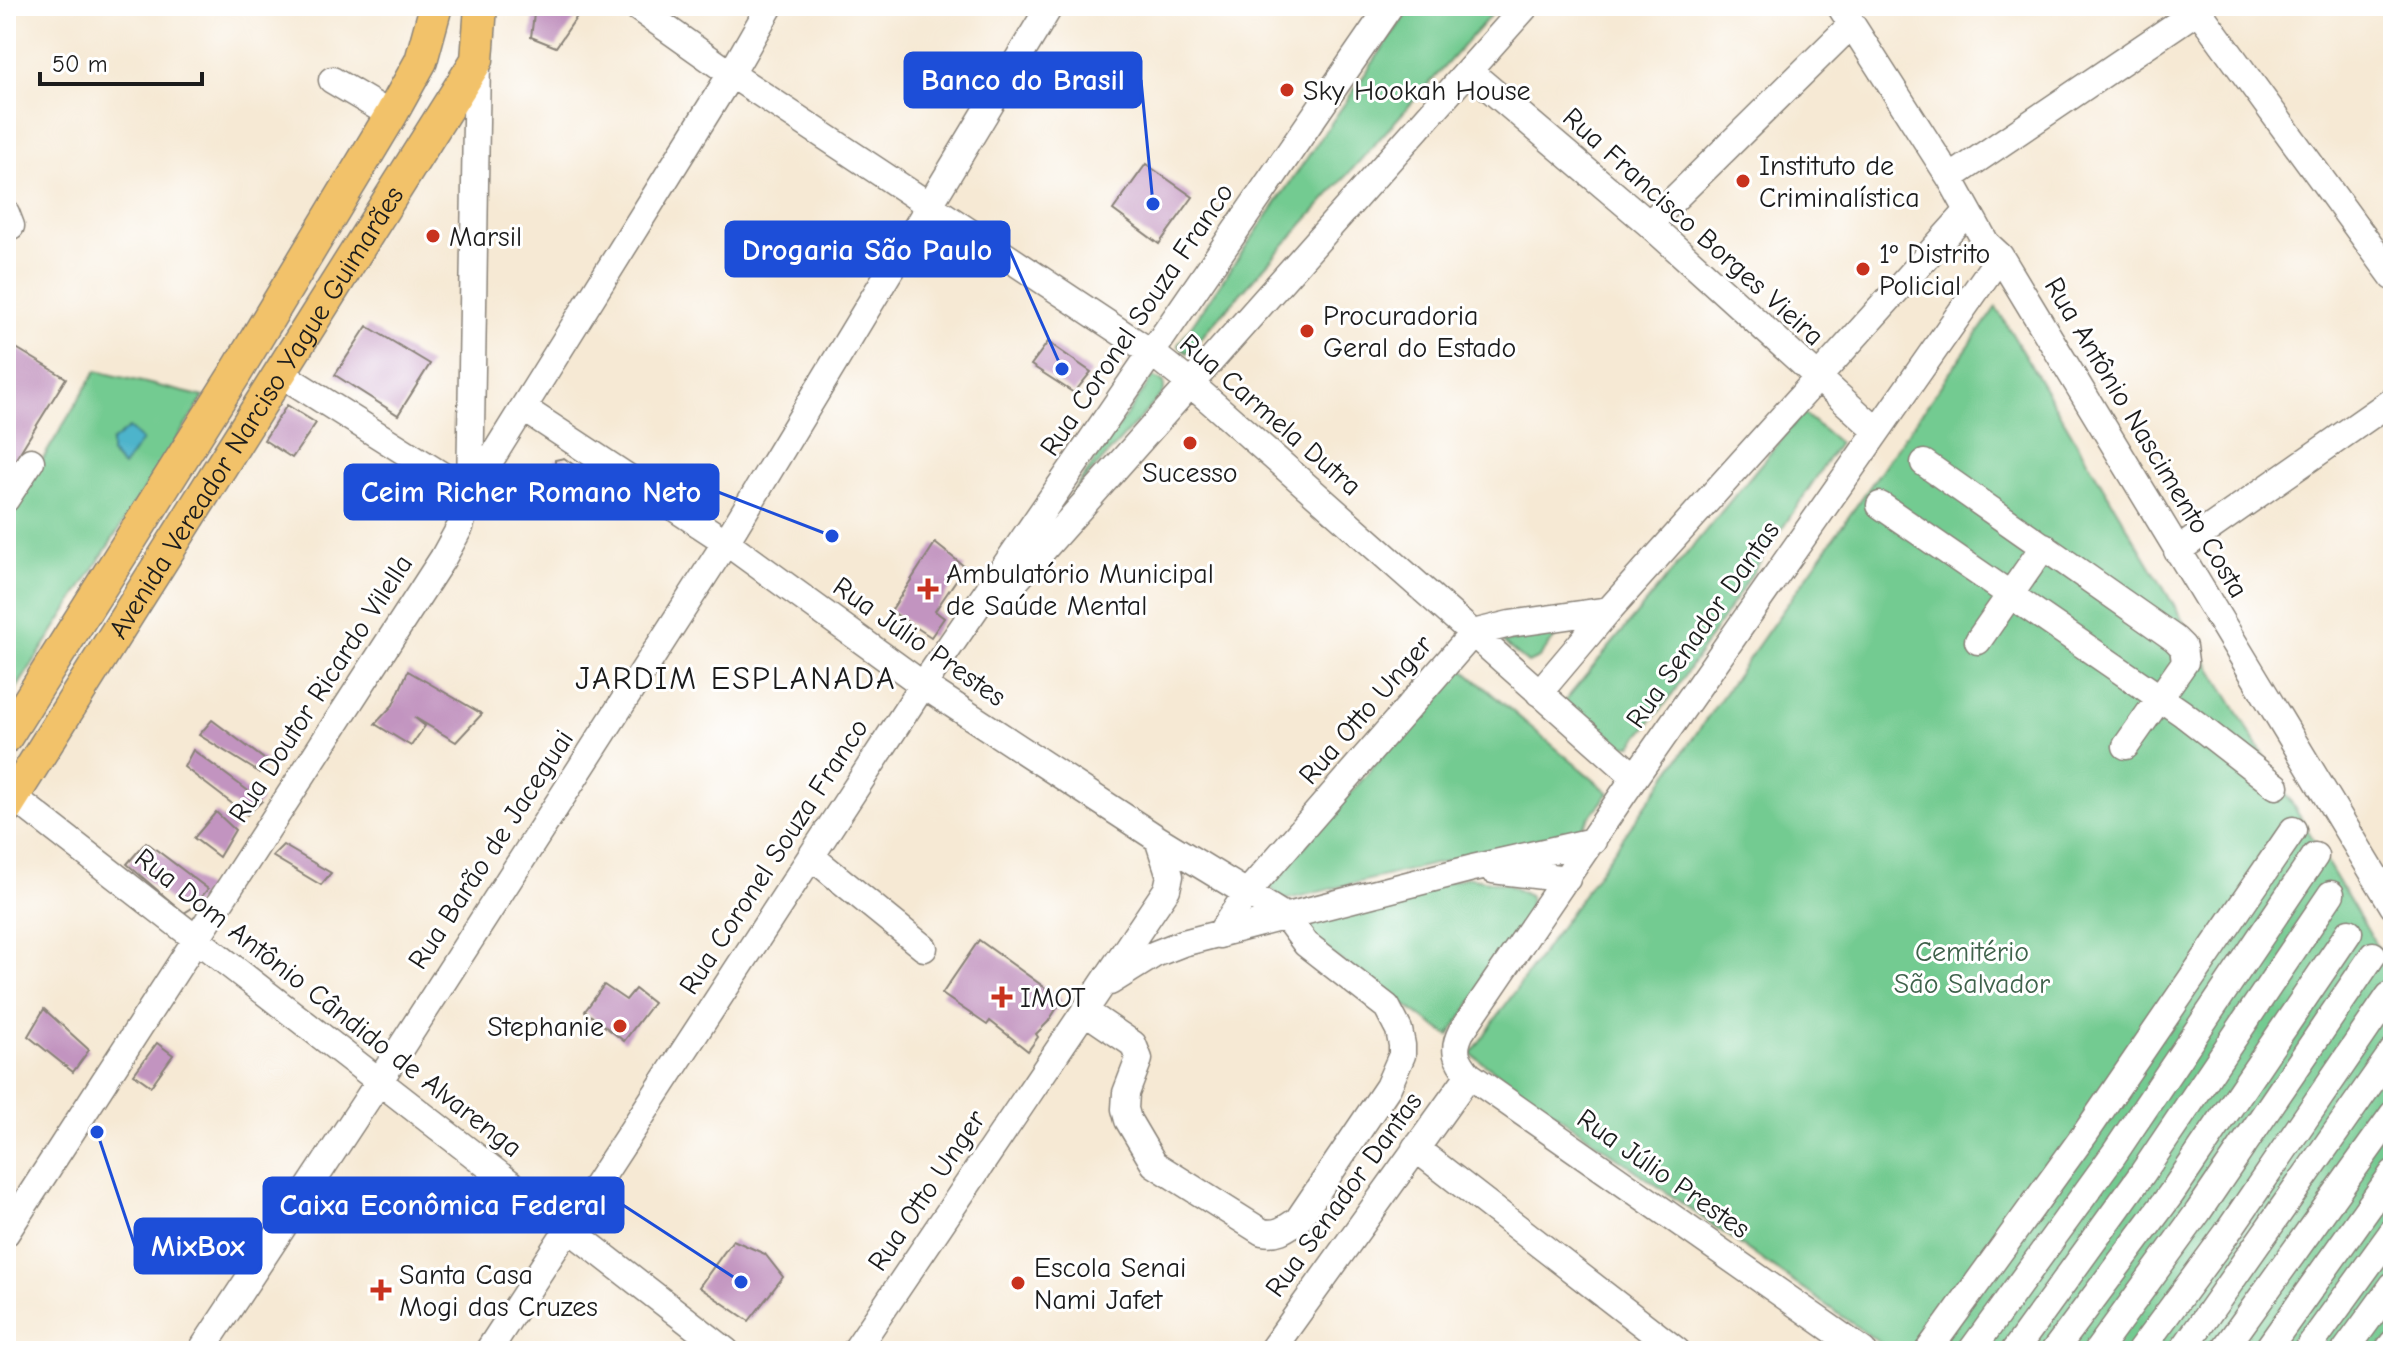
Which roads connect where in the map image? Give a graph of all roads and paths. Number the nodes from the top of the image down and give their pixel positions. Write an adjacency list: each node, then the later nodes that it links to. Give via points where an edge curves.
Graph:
1 (436, 6): 11 (main road, Avenida Vereador Narciso Yague Guimarães)
2 (459, 6): 12 (main road)
3 (481, 6): 12 (main road, Avenida Vereador Narciso Yague Guimarães)
4 (635, 6): 14 (street, Rua Carmela Dutra)
5 (770, 6): 14 (street, Rua Doutor Ricardo Vilella)
6 (1050, 6): 18 (street, Rua Barão de Jaceguai)
7 (1390, 6): 23 (street, Rua Coronel Souza Franco)
8 (1526, 6): 13 (street)
9 (2199, 7): 17 (street); 22 (street)
10 (1846, 16): 17 (street, Rua Antônio Nascimento Costa); 20 (street)
11 (421, 61): 12 (main road, via 441,54); 16 (main road, Avenida Vereador Narciso Yague Guimarães)
12 (469, 71): 24 (main road, Avenida Vereador Narciso Yague Guimarães); 32 (street)
13 (1469, 71): 20 (street, Rua Francisco Borges Vieira); 26 (street)
14 (731, 74): 18 (street, Rua Carmela Dutra); 28 (street, Rua Doutor Ricardo Vilella)
15 (332, 80): 16 (street)
16 (391, 115): 45 (main road, Avenida Vereador Narciso Yague Guimarães)
17 (1950, 178): 19 (street, Rua Antônio Nascimento Costa)
18 (931, 205): 23 (street, Rua Carmela Dutra); 35 (street, Rua Barão de Jaceguai)
19 (1967, 212): 21 (street, Rua Antônio Nascimento Costa); 25 (street)
20 (1649, 224): 25 (street, Rua Francisco Borges Vieira)
21 (2000, 256): 29 (street, Rua Senador Dantas); 37 (street, Rua Antônio Nascimento Costa)
22 (2393, 277)
23 (1152, 353): 26 (street, Rua Carmela Dutra); 42 (street, Rua Coronel Souza Franco)
24 (278, 372): 32 (street); 49 (main road, Avenida Vereador Narciso Yague Guimarães)
25 (1819, 379): 29 (street, Rua Francisco Borges Vieira); 39 (street)
26 (1191, 384): 40 (street, Rua Carmela Dutra); 42 (street)
27 (2393, 400): 37 (street)
28 (523, 408): 32 (street, Rua Doutor Ricardo Vilella); 35 (street, Rua Júlio Prestes)
29 (1876, 430): 47 (street, Rua Senador Dantas)
30 (31, 461): 33 (street)
31 (1924, 463): 36 (street)
32 (470, 493): 63 (street, Rua Doutor Ricardo Vilella, via 443,558)
33 (6, 499)
34 (1880, 505): 38 (street)
35 (726, 542): 42 (street, Rua Júlio Prestes); 71 (street, Rua Barão de Jaceguai)
36 (2044, 546): 38 (street); 44 (street, via 2183,647 2185,662)
37 (2177, 551): 59 (street, Rua Antônio Nascimento Costa)
38 (2011, 594): 41 (street); 44 (street)
39 (1609, 610): 40 (street, Rua Otto Unger); 43 (street)
40 (1473, 633): 43 (street, Rua Carmela Dutra); 57 (street, Rua Otto Unger)
41 (1978, 641)
42 (923, 685): 51 (street, Rua Júlio Prestes); 54 (street, Rua Coronel Souza Franco)
43 (1539, 693): 47 (street, Rua Carmela Dutra)
44 (2161, 698): 46 (street); 48 (street)
45 (6, 737)
46 (2126, 746)
47 (1635, 777): 52 (street, Rua Senador Dantas)
48 (2276, 786)
49 (8, 799): 63 (street, Rua Dom Antônio Cândido de Alvarenga)
50 (2293, 830): 87 (street, via 2085,1134)
51 (1158, 839): 57 (street, Rua Júlio Prestes); 66 (street, Rua Otto Unger, via 1170,876 1167,889)
52 (1593, 841): 55 (street, Rua Otto Unger); 56 (street, Rua Senador Dantas)
53 (2315, 856): 88 (street, via 2114,1154)
54 (812, 857): 64 (street); 75 (street, Rua Coronel Souza Franco)
55 (1473, 868): 56 (street); 60 (street, Rua Otto Unger)
56 (1567, 879): 70 (street, Rua Senador Dantas, via 1461,1032 1455,1051)
57 (1246, 894): 60 (street, Rua Júlio Prestes); 62 (street, Rua Otto Unger)
58 (2331, 894): 89 (street, via 2142,1174)
59 (2393, 906)
60 (1286, 917): 62 (street, Rua Otto Unger); 68 (street, via 1306,944 1387,1007 1399,1030 1402,1055 1388,1087 1298,1220 1282,1231 1262,1232 1154,1164 1125,1109 1137,1050)
61 (2349, 932): 90 (street, via 2171,1194)
62 (1219, 935): 66 (street, Rua Otto Unger, via 1155,954)
63 (194, 939): 71 (street, Rua Dom Antônio Cândido de Alvarenga); 77 (street, Rua Doutor Ricardo Vilella)
64 (924, 948)
65 (2373, 955): 91 (street)
66 (1103, 986): 68 (street, Rua Otto Unger)
67 (2389, 996): 92 (street)
68 (1086, 1012): 83 (street, Rua Otto Unger)
69 (2393, 1051): 93 (street)
70 (1469, 1075): 73 (street, Rua Senador Dantas); 86 (street, Rua Júlio Prestes)
71 (380, 1080): 75 (street, Rua Dom Antônio Cândido de Alvarenga); 80 (street, Rua Barão de Jaceguai)
72 (2393, 1114): 94 (street)
73 (1415, 1148): 84 (street, Rua Senador Dantas); 85 (street)
74 (2393, 1173): 95 (street)
75 (567, 1228): 81 (street, Rua Coronel Souza Franco); 82 (street, Rua Dom Antônio Cândido de Alvarenga)
76 (2393, 1231): 96 (street)
77 (6, 1233)
78 (2393, 1285): 97 (street)
79 (2393, 1343): 98 (street)
80 (201, 1351)
81 (488, 1351)
82 (726, 1351)
83 (855, 1351)
84 (1271, 1351)
85 (1677, 1351)
86 (1863, 1351)
87 (1928, 1351)
88 (1971, 1351)
89 (2014, 1351)
90 (2054, 1351)
91 (2097, 1351)
92 (2140, 1351)
93 (2182, 1351)
94 (2223, 1351)
95 (2266, 1351)
96 (2306, 1351)
97 (2345, 1351)
98 (2387, 1351)

